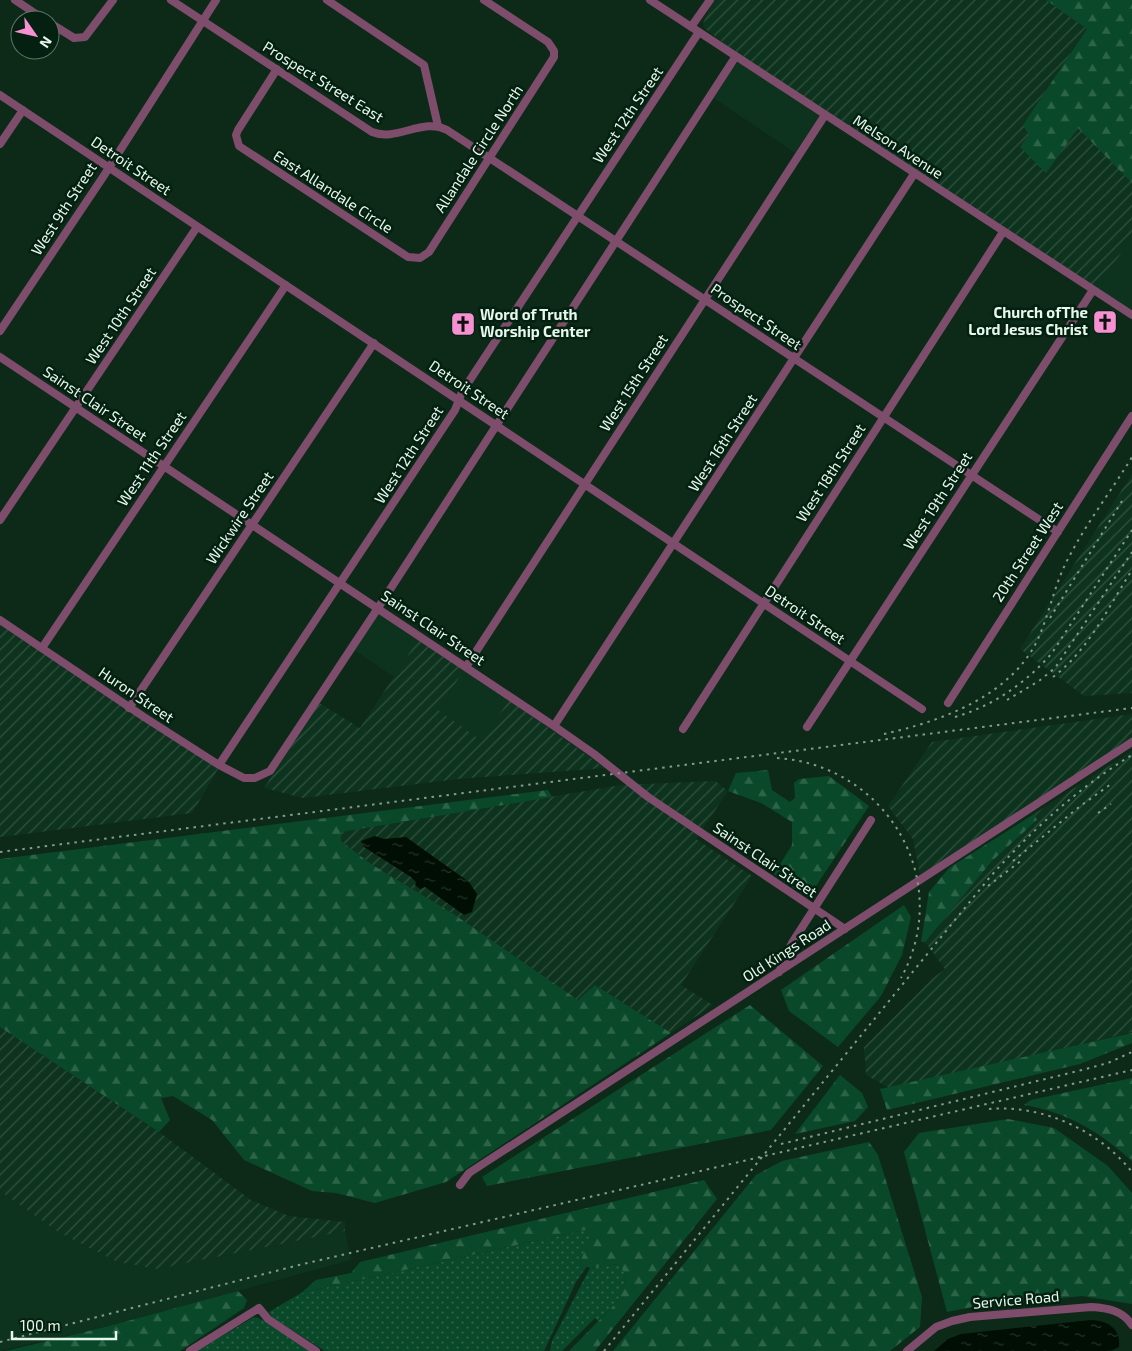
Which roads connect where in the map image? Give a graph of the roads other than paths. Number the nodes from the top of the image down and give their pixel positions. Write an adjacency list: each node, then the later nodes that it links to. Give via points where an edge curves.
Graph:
1 (15, 0): 9 (street)
2 (113, 0): 12 (street, via 85,37 74,38)
3 (171, 0): 10 (street)
4 (216, 0): 10 (street, West 9th Street)
5 (326, 0): 19 (street, via 424,65)
6 (484, 0): 21 (street, Allandale Circle North, via 548,42 554,51 552,63)
7 (650, 0): 11 (street, Melson Avenue)
8 (710, 0): 11 (street)
9 (30, 10)
10 (202, 21): 15 (street, Prospect Street East); 22 (street, West 9th Street)
11 (691, 27): 13 (street, Melson Avenue)
12 (60, 29)
13 (700, 32): 14 (street, Melson Avenue); 24 (street, West 12th Street)
14 (736, 56): 18 (street, Melson Avenue); 27 (street)
15 (277, 70): 19 (street, Prospect Street East, via 378,135); 28 (street, East Allandale Circle, via 238,130 237,140 243,150 408,257)
16 (0, 95): 17 (street, Detroit Street)
17 (23, 110): 20 (street); 22 (street, Detroit Street)
18 (825, 115): 23 (street, Melson Avenue); 31 (street, West 15th Street)
19 (438, 126): 21 (street, Prospect Street)
20 (0, 144)
21 (490, 158): 24 (street, Prospect Street); 28 (street, Allandale Circle North, via 429,252)
22 (108, 167): 25 (street, Detroit Street); 33 (street, West 9th Street)
23 (914, 174): 26 (street, Melson Avenue); 36 (street, West 16th Street)
24 (578, 215): 27 (street, Prospect Street); 37 (street, West 12th Street)
25 (197, 227): 29 (street, Detroit Street); 38 (street, West 10th Street)
26 (1004, 232): 30 (street, Melson Avenue); 40 (street, West 18th Street)
27 (617, 240): 31 (street, Prospect Street); 41 (street)
28 (420, 258)
29 (286, 285): 34 (street, Detroit Street); 42 (street, West 11th Street)
30 (1093, 290): 32 (street, Melson Avenue); 43 (street, West 19th Street)
31 (705, 300): 36 (street, Prospect Street); 44 (street, West 15th Street)
32 (1132, 315)
33 (0, 331)
34 (374, 343): 37 (street, Detroit Street); 46 (street, Wickwire Street)
35 (0, 357): 38 (street, Sainst Clair Street)
36 (794, 358): 40 (street, Prospect Street); 48 (street, West 16th Street)
37 (458, 400): 41 (street, Detroit Street); 49 (street, West 12th Street, via 455,410)
38 (76, 408): 42 (street, Sainst Clair Street); 45 (street, West 10th Street)
39 (1132, 416): 47 (street, 20th Street West)
40 (883, 417): 43 (street, Prospect Street); 50 (street, West 18th Street)
41 (497, 425): 44 (street, Detroit Street); 51 (street)
42 (164, 466): 46 (street, Sainst Clair Street); 53 (street, West 11th Street)
43 (971, 475): 47 (street, Prospect Street); 54 (street, West 19th Street)
44 (585, 484): 48 (street, Detroit Street); 55 (street, West 15th Street)
45 (0, 520)
46 (252, 525): 49 (street, Sainst Clair Street); 57 (street, Wickwire Street)
47 (1058, 532): 56 (street, 20th Street West)
48 (674, 544): 50 (street, Detroit Street); 59 (street, West 16th Street)
49 (340, 584): 51 (street, Sainst Clair Street); 63 (street, West 12th Street)
50 (763, 604): 54 (street, Detroit Street); 61 (street, West 18th Street)
51 (378, 608): 55 (street, Sainst Clair Street); 63 (street, Huron Street, via 275,765 256,778 244,778)
52 (0, 620): 53 (street, Huron Street)
53 (42, 648): 57 (street, Huron Street)
54 (850, 662): 58 (street, Detroit Street); 60 (street, West 19th Street)
55 (466, 667): 59 (street, Sainst Clair Street)
56 (948, 703)
57 (129, 708): 63 (street, Huron Street)
58 (922, 709)
59 (554, 726): 65 (street, Sainst Clair Street, via 648,797)
60 (807, 727)
61 (683, 729)
62 (1132, 742): 66 (street, Old Kings Road)
63 (219, 765)
64 (871, 820): 65 (street)
65 (813, 909): 66 (street, Sainst Clair Street); 67 (street)
66 (845, 929): 67 (street, Old Kings Road)
67 (779, 972): 68 (street, Old Kings Road, via 469,1173)
68 (460, 1185)
69 (1132, 1325): 70 (street, Service Road, via 1120,1313 1091,1307 970,1317 936,1327)
70 (908, 1349)
71 (190, 1351): 72 (street, via 259,1308 268,1319)
72 (316, 1351)

